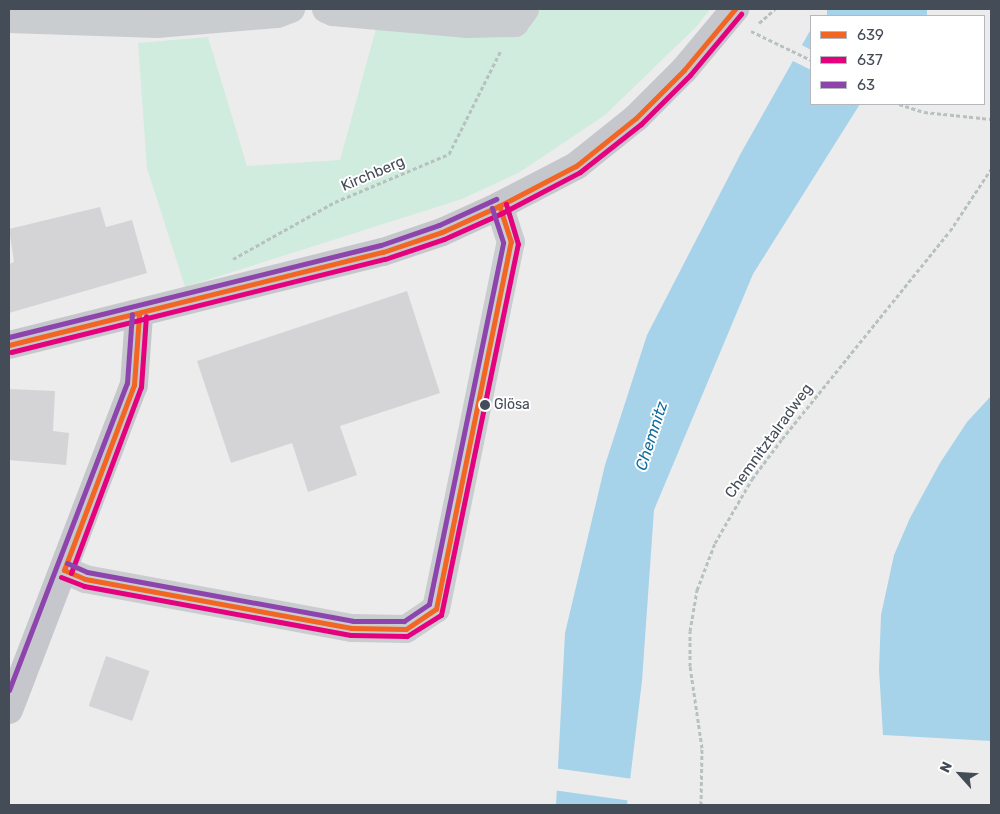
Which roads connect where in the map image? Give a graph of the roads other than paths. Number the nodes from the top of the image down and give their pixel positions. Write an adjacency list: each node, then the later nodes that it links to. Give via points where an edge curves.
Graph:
1 (291, 9): 5 (street, via 276,14 156,24)
2 (326, 9): 4 (street, via 467,24)
3 (735, 9): 6 (main road, via 684,70 636,118 576,166)
4 (520, 16)
5 (9, 19)
6 (499, 206): 7 (main road, via 442,232 383,252); 9 (street, via 510,242 505,277 436,609 406,629 352,628 85,579)
7 (139, 315): 8 (main road); 9 (main road, via 134,385)
8 (9, 345)
9 (64, 570): 10 (main road)
10 (10, 702)

